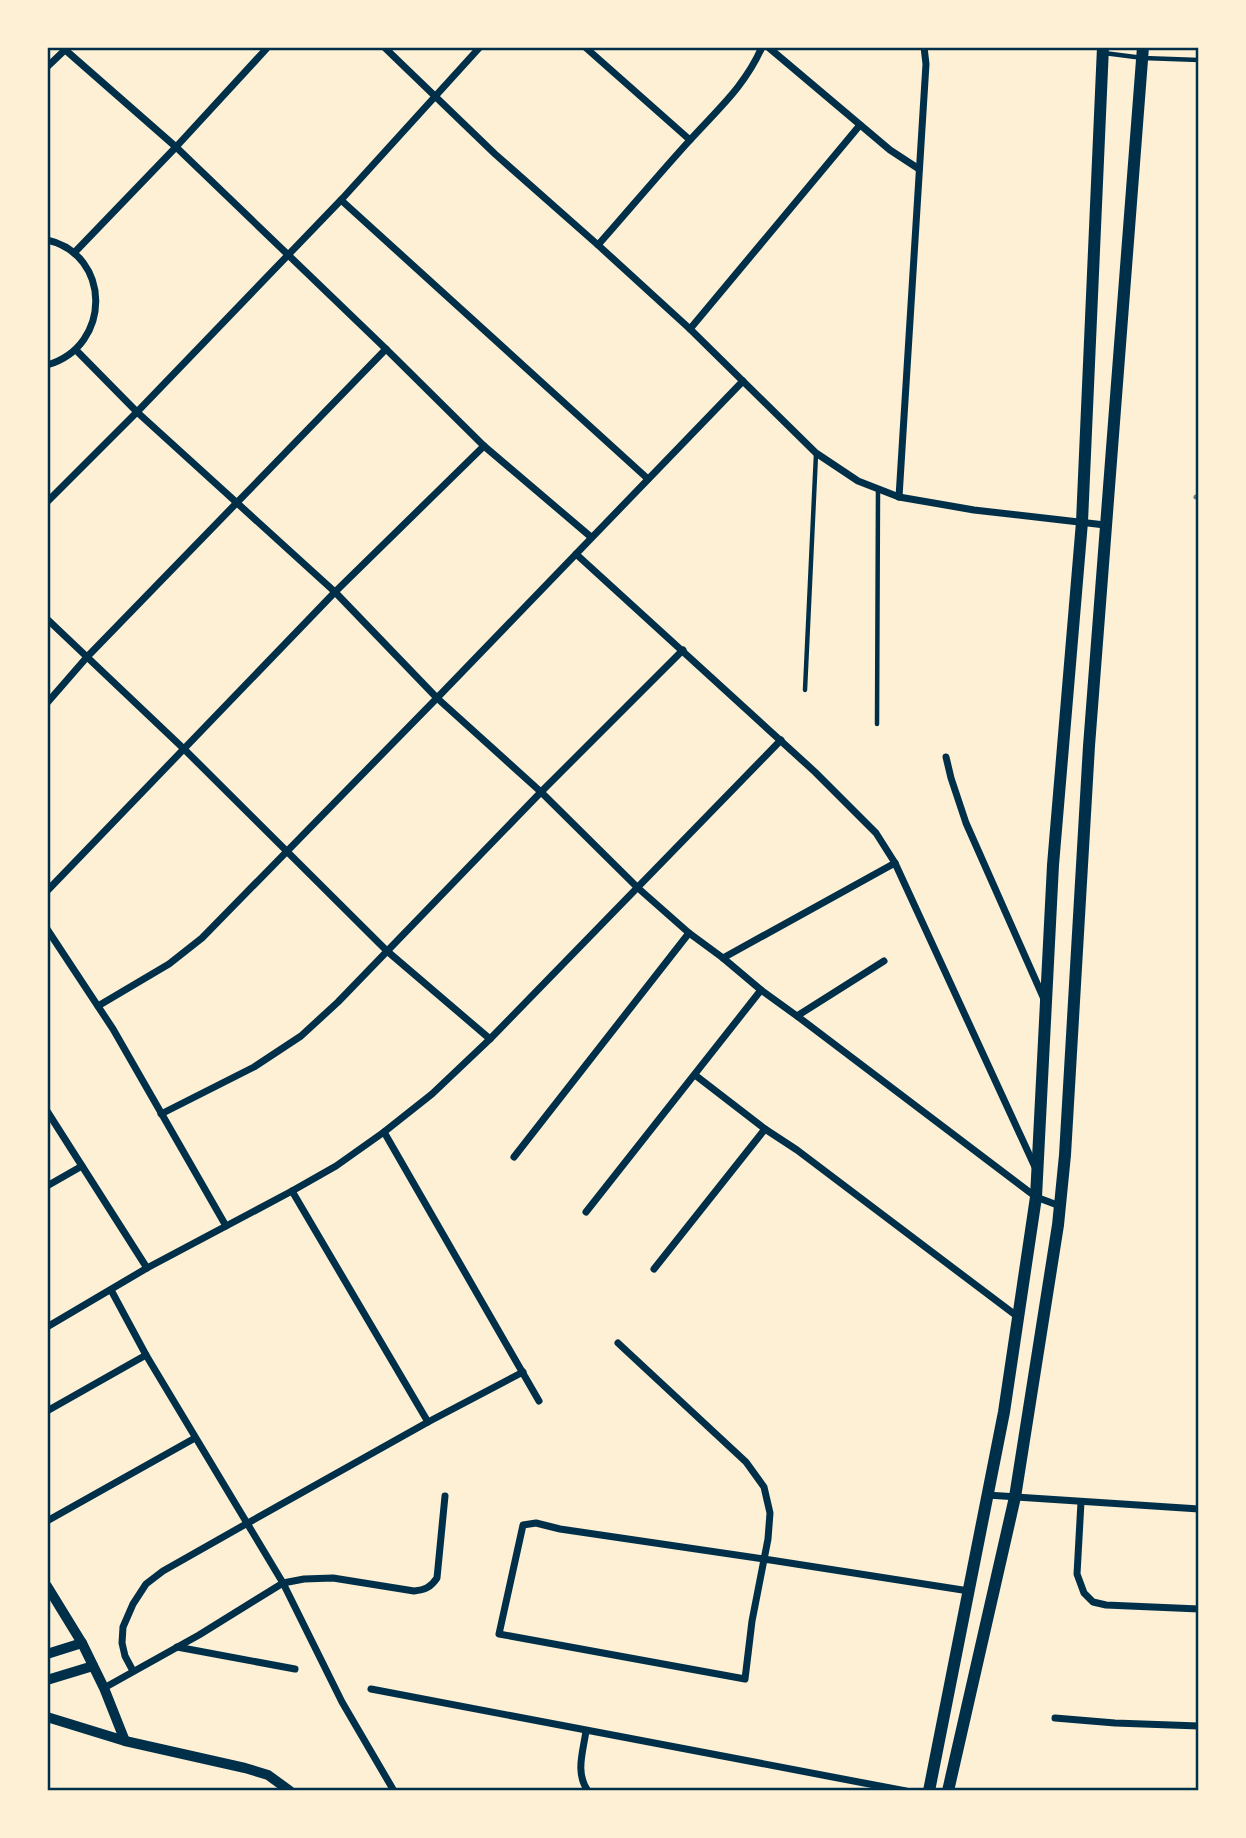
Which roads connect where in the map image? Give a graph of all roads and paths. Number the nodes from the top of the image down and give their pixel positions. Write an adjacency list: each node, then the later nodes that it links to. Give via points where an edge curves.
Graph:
1 (268, 47): 16 (street)
2 (384, 47): 13 (street)
3 (480, 47): 13 (street)
4 (585, 47): 15 (street)
5 (762, 47): 15 (street, via 740,86)
6 (768, 47): 14 (street)
7 (924, 47): 17 (street)
8 (65, 48): 12 (street); 16 (street)
9 (1103, 50): 10 (lane); 36 (main road)
10 (1143, 52): 11 (lane); 37 (main road)
11 (1199, 60)
12 (47, 67)
13 (435, 96): 18 (street); 20 (street)
14 (860, 125): 17 (street); 23 (street)
15 (690, 140): 20 (street)
16 (176, 147): 21 (street); 22 (street)
17 (919, 169): 33 (street)
18 (341, 200): 22 (street); 31 (street)
19 (47, 240): 21 (street)
20 (598, 245): 23 (street)
21 (74, 253): 25 (street, via 96,290 96,312 89,333)
22 (288, 254): 24 (street); 28 (street)
23 (690, 329): 27 (street)
24 (386, 349): 29 (street); 35 (street)
25 (76, 350): 26 (street); 28 (street)
26 (47, 365)
27 (743, 381): 30 (street); 31 (street)
28 (137, 412): 34 (street); 35 (street)
29 (484, 446): 38 (street); 40 (street)
30 (816, 453): 32 (street); 44 (lane)
31 (648, 479): 38 (street)
32 (878, 489): 33 (street); 47 (lane)
33 (899, 498): 36 (street)
34 (47, 502)
35 (237, 503): 40 (street); 43 (street)
36 (1082, 522): 37 (street); 62 (main road)
37 (1105, 524): 77 (main road)
38 (591, 537): 39 (street)
39 (576, 554): 42 (street); 45 (street)
40 (335, 592): 45 (street); 49 (street)
41 (47, 619): 43 (street)
42 (683, 650): 48 (street); 51 (street)
43 (88, 657): 46 (street); 49 (street)
44 (805, 690)
45 (437, 698): 51 (street); 52 (street)
46 (47, 703)
47 (877, 723)
48 (781, 740): 53 (street, via 876,833); 54 (street)
49 (184, 748): 52 (street); 55 (street)
50 (946, 757): 62 (street, via 966,823)
51 (541, 792): 54 (street); 58 (street)
52 (286, 852): 58 (street); 63 (street, via 186,951)
53 (895, 863): 59 (street); 73 (street)
54 (638, 888): 57 (street); 65 (street)
55 (47, 891)
56 (47, 929): 63 (street)
57 (689, 933): 59 (street); 71 (street)
58 (387, 951): 65 (street); 68 (street, via 301,1036 254,1067)
59 (723, 958): 61 (street)
60 (884, 961): 64 (street)
61 (761, 990): 64 (street); 66 (street)
62 (1046, 1003): 73 (main road)
63 (98, 1006): 68 (street)
64 (797, 1016): 76 (street)
65 (490, 1039): 70 (street)
66 (695, 1075): 69 (street); 78 (street)
67 (47, 1111): 72 (street)
68 (161, 1114): 79 (street)
69 (765, 1129): 81 (street); 83 (street)
70 (384, 1132): 75 (street); 87 (street)
71 (514, 1157)
72 (82, 1166): 74 (street); 80 (street)
73 (1037, 1171): 76 (main road)
74 (47, 1186)
75 (292, 1191): 79 (street); 90 (street)
76 (1036, 1197): 77 (street); 83 (main road)
77 (1060, 1206): 94 (main road)
78 (586, 1212)
79 (226, 1226): 80 (street)
80 (147, 1268): 82 (street)
81 (654, 1269)
82 (111, 1290): 84 (street); 86 (street)
83 (1018, 1317): 92 (main road)
84 (47, 1327)
85 (618, 1343): 99 (street, via 746,1462 764,1487 770,1513)
86 (146, 1355): 89 (street); 91 (street)
87 (523, 1372): 88 (street); 90 (street)
88 (539, 1401)
89 (47, 1411)
90 (428, 1422): 98 (street)
91 (195, 1438): 97 (street); 98 (street)
92 (988, 1495): 94 (street); 102 (main road)
93 (445, 1496): 100 (street, via 437,1578 424,1590 333,1578)
94 (1015, 1497): 95 (street); 123 (main road)
95 (1081, 1502): 96 (street); 103 (street, via 1077,1574 1093,1602)
96 (1199, 1509)
97 (47, 1521)
98 (246, 1524): 100 (street); 109 (street, via 146,1584 123,1627 124,1656)
99 (764, 1559): 99 (street, via 536,1523 523,1525 499,1634 745,1679); 102 (street)
100 (283, 1583): 105 (street); 119 (street, via 342,1702)
101 (47, 1586): 104 (main road)
102 (968, 1591): 122 (main road)
103 (1199, 1609)
104 (82, 1643): 106 (main road); 107 (main road)
105 (176, 1647): 108 (street); 109 (street)
106 (47, 1654)
107 (93, 1666): 110 (main road); 111 (main road)
108 (295, 1669)
109 (132, 1671): 111 (street)
110 (47, 1680)
111 (104, 1688): 117 (main road)
112 (371, 1689): 116 (street)
113 (47, 1717): 117 (main road)
114 (1055, 1718): 115 (street)
115 (1199, 1726)
116 (586, 1731): 120 (street, via 580,1769); 121 (street)
117 (125, 1741): 118 (main road, via 268,1775)
118 (290, 1791)
119 (394, 1791)
120 (588, 1791)
121 (906, 1791)
122 (929, 1791)
123 (948, 1791)

